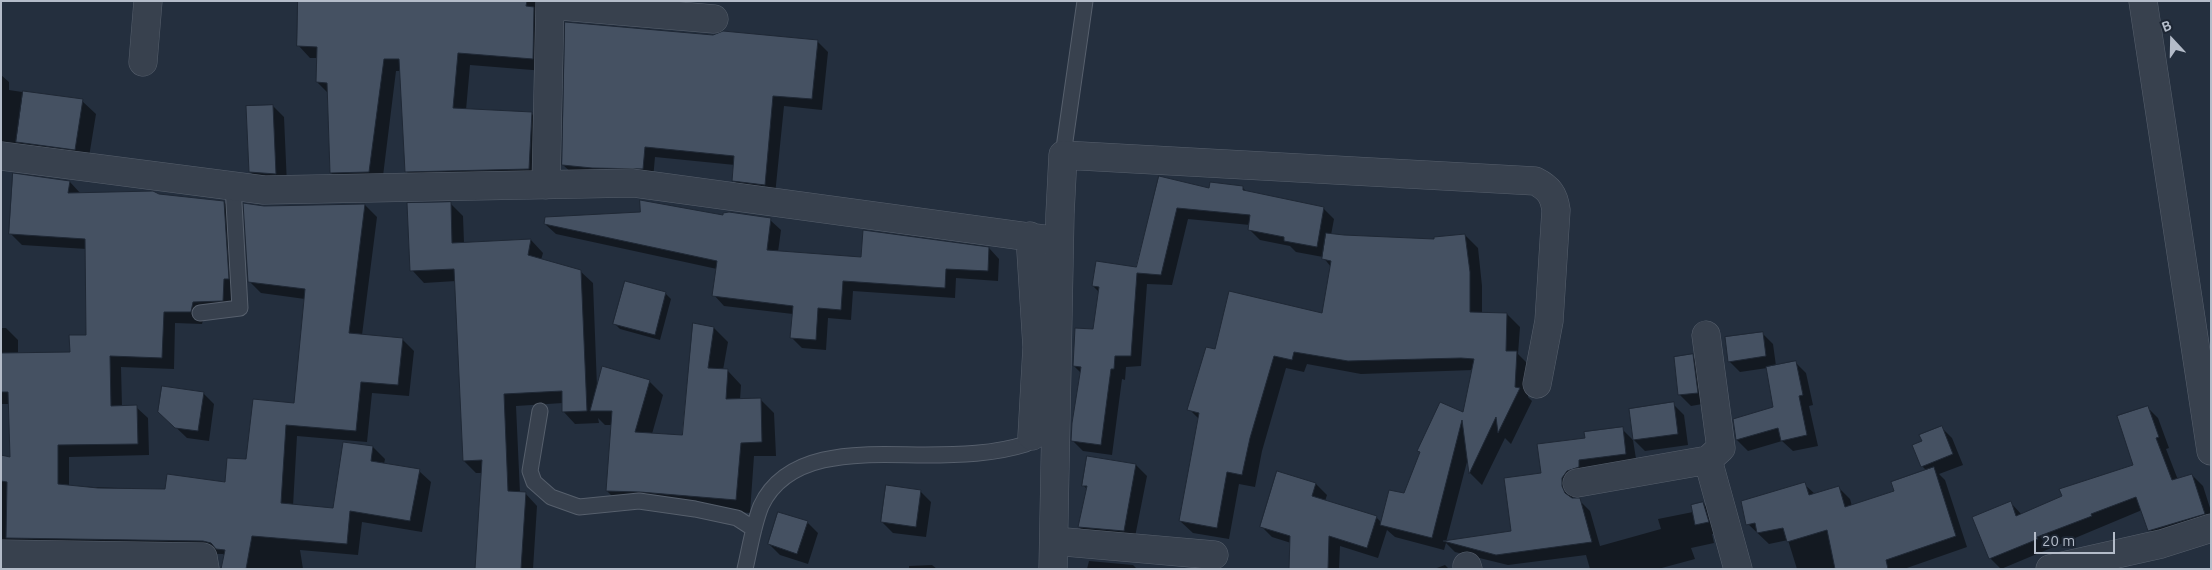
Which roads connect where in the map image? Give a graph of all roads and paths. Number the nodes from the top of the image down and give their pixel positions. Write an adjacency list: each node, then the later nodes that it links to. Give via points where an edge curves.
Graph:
1 (148, 1): 6 (street)
2 (1085, 1): 7 (lane)
3 (2143, 1): 18 (street)
4 (550, 3): 5 (street); 9 (street)
5 (714, 19)
6 (143, 62)
7 (1063, 155): 12 (street); 15 (street, via 1535,181 1554,196 1556,210 1549,321)
8 (1, 156): 10 (street)
9 (546, 185): 10 (street, via 264,190); 11 (street, via 633,183)
10 (233, 186): 13 (lane, via 240,308)
11 (1030, 236): 12 (street); 17 (street)
12 (1059, 241): 17 (street)
13 (200, 313)
14 (1706, 335): 19 (street, via 1721,448)
15 (1537, 384)
16 (540, 410): 22 (lane, via 530,471 534,482 552,497 578,507 639,501 696,509 737,518)
17 (1044, 442): 22 (lane, via 988,453 868,454 818,461 795,469 775,487 762,505); 23 (street)
18 (2211, 451)
19 (1708, 460): 20 (street); 29 (street)
20 (1577, 483)
21 (2211, 528): 30 (street, via 2160,544)
22 (754, 529): 27 (lane)
23 (1054, 542): 25 (street); 28 (street)
24 (1, 554): 26 (street, via 203,557)
25 (1214, 555)
26 (205, 569)
27 (745, 569)
28 (1053, 569)
29 (1737, 569)
30 (2050, 569)

